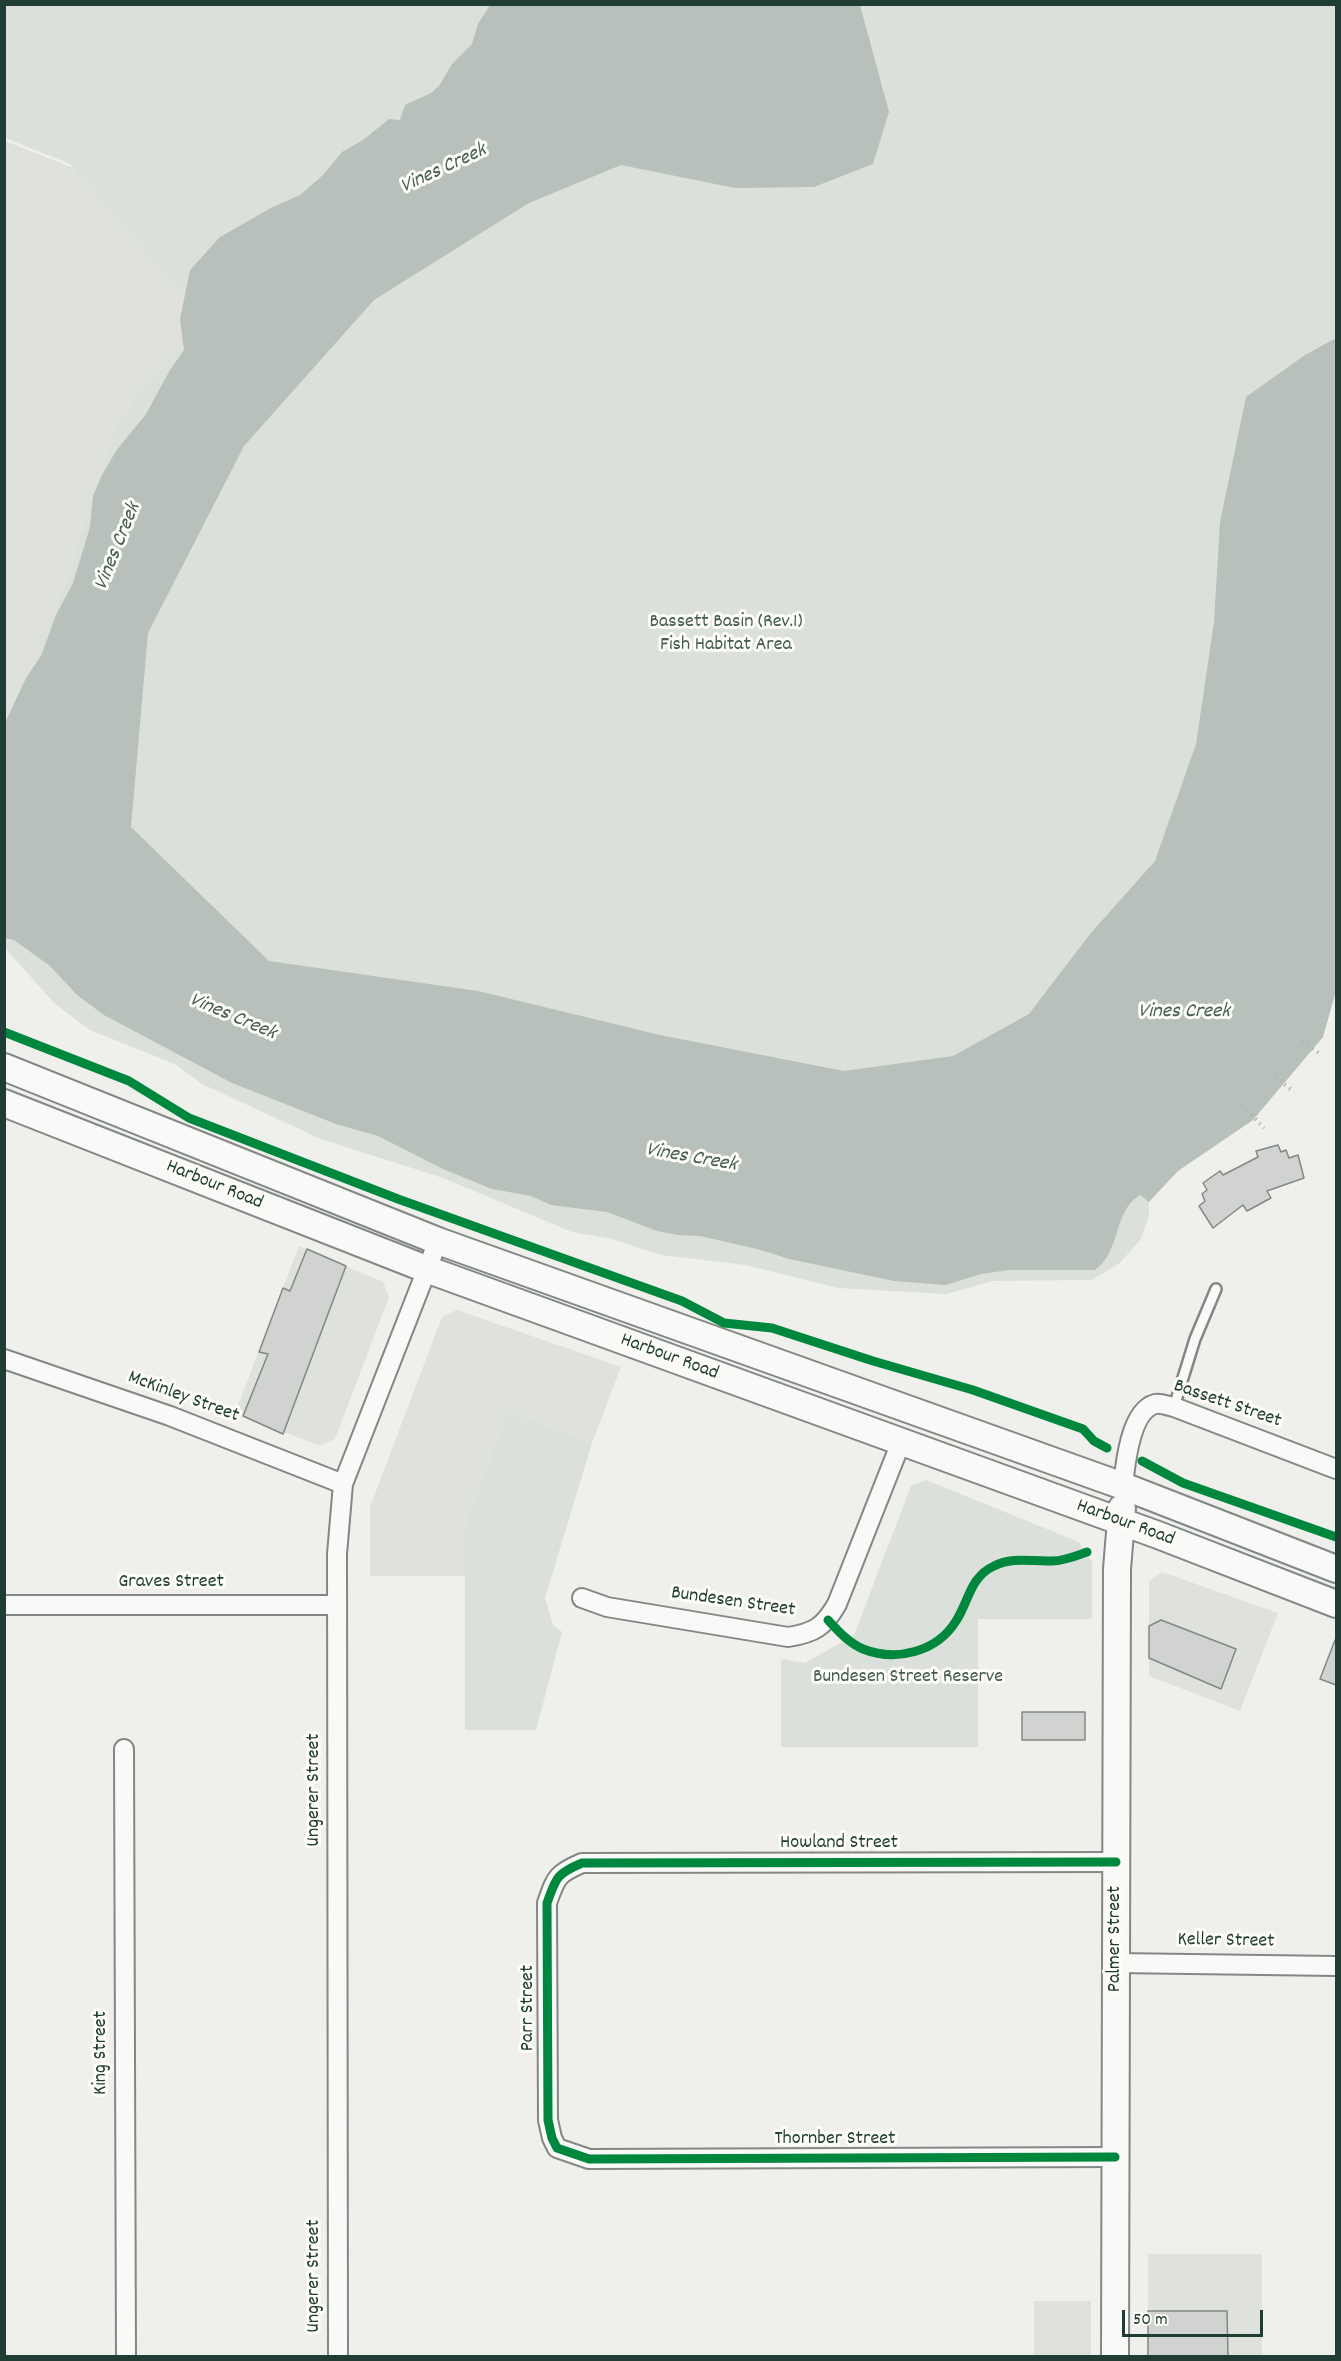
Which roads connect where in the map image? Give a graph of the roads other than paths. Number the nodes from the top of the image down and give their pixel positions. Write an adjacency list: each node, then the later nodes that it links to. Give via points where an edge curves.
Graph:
1 (4, 1068): 3 (main road, Harbour Road)
2 (4, 1102): 4 (main road, Harbour Road)
3 (438, 1241): 4 (street, Ungerer Street); 11 (main road, Harbour Road)
4 (426, 1269): 8 (main road, Harbour Road); 10 (street, Ungerer Street)
5 (1216, 1289): 7 (lane, via 1195,1339)
6 (4, 1359): 10 (street, McKinley Street, via 170,1416)
7 (1174, 1407): 9 (street, Bassett Street); 11 (street, Bassett Street, via 1155,1404 1140,1417 1126,1455)
8 (901, 1442): 12 (main road, Harbour Road); 14 (street, Bundesen Street, via 837,1604 828,1620 806,1634 788,1637 607,1608)
9 (1336, 1469)
10 (344, 1484): 17 (street, Ungerer Street)
11 (1123, 1486): 12 (main road, Palmer Street); 13 (main road, Harbour Road)
12 (1120, 1523): 15 (main road, Harbour Road); 19 (main road, Palmer Street)
13 (1336, 1569)
14 (582, 1598)
15 (1336, 1604)
16 (4, 1605): 17 (street, Graves Street)
17 (337, 1605): 26 (street, Ungerer Street)
18 (124, 1749): 25 (street, King Street)
19 (1116, 1862): 20 (street, Howland Street, via 605,1862 582,1863); 21 (main road, Palmer Street)
20 (563, 1871): 23 (street, Parr Street, via 554,1882 547,1903 548,2120)
21 (1116, 1963): 22 (street, Keller Street); 24 (main road, Palmer Street)
22 (1336, 1966)
23 (557, 2148): 24 (street, Thornber Street, via 590,2159)
24 (1115, 2157): 27 (main road, Palmer Street)
25 (126, 2356)
26 (338, 2356)
27 (1115, 2356)

